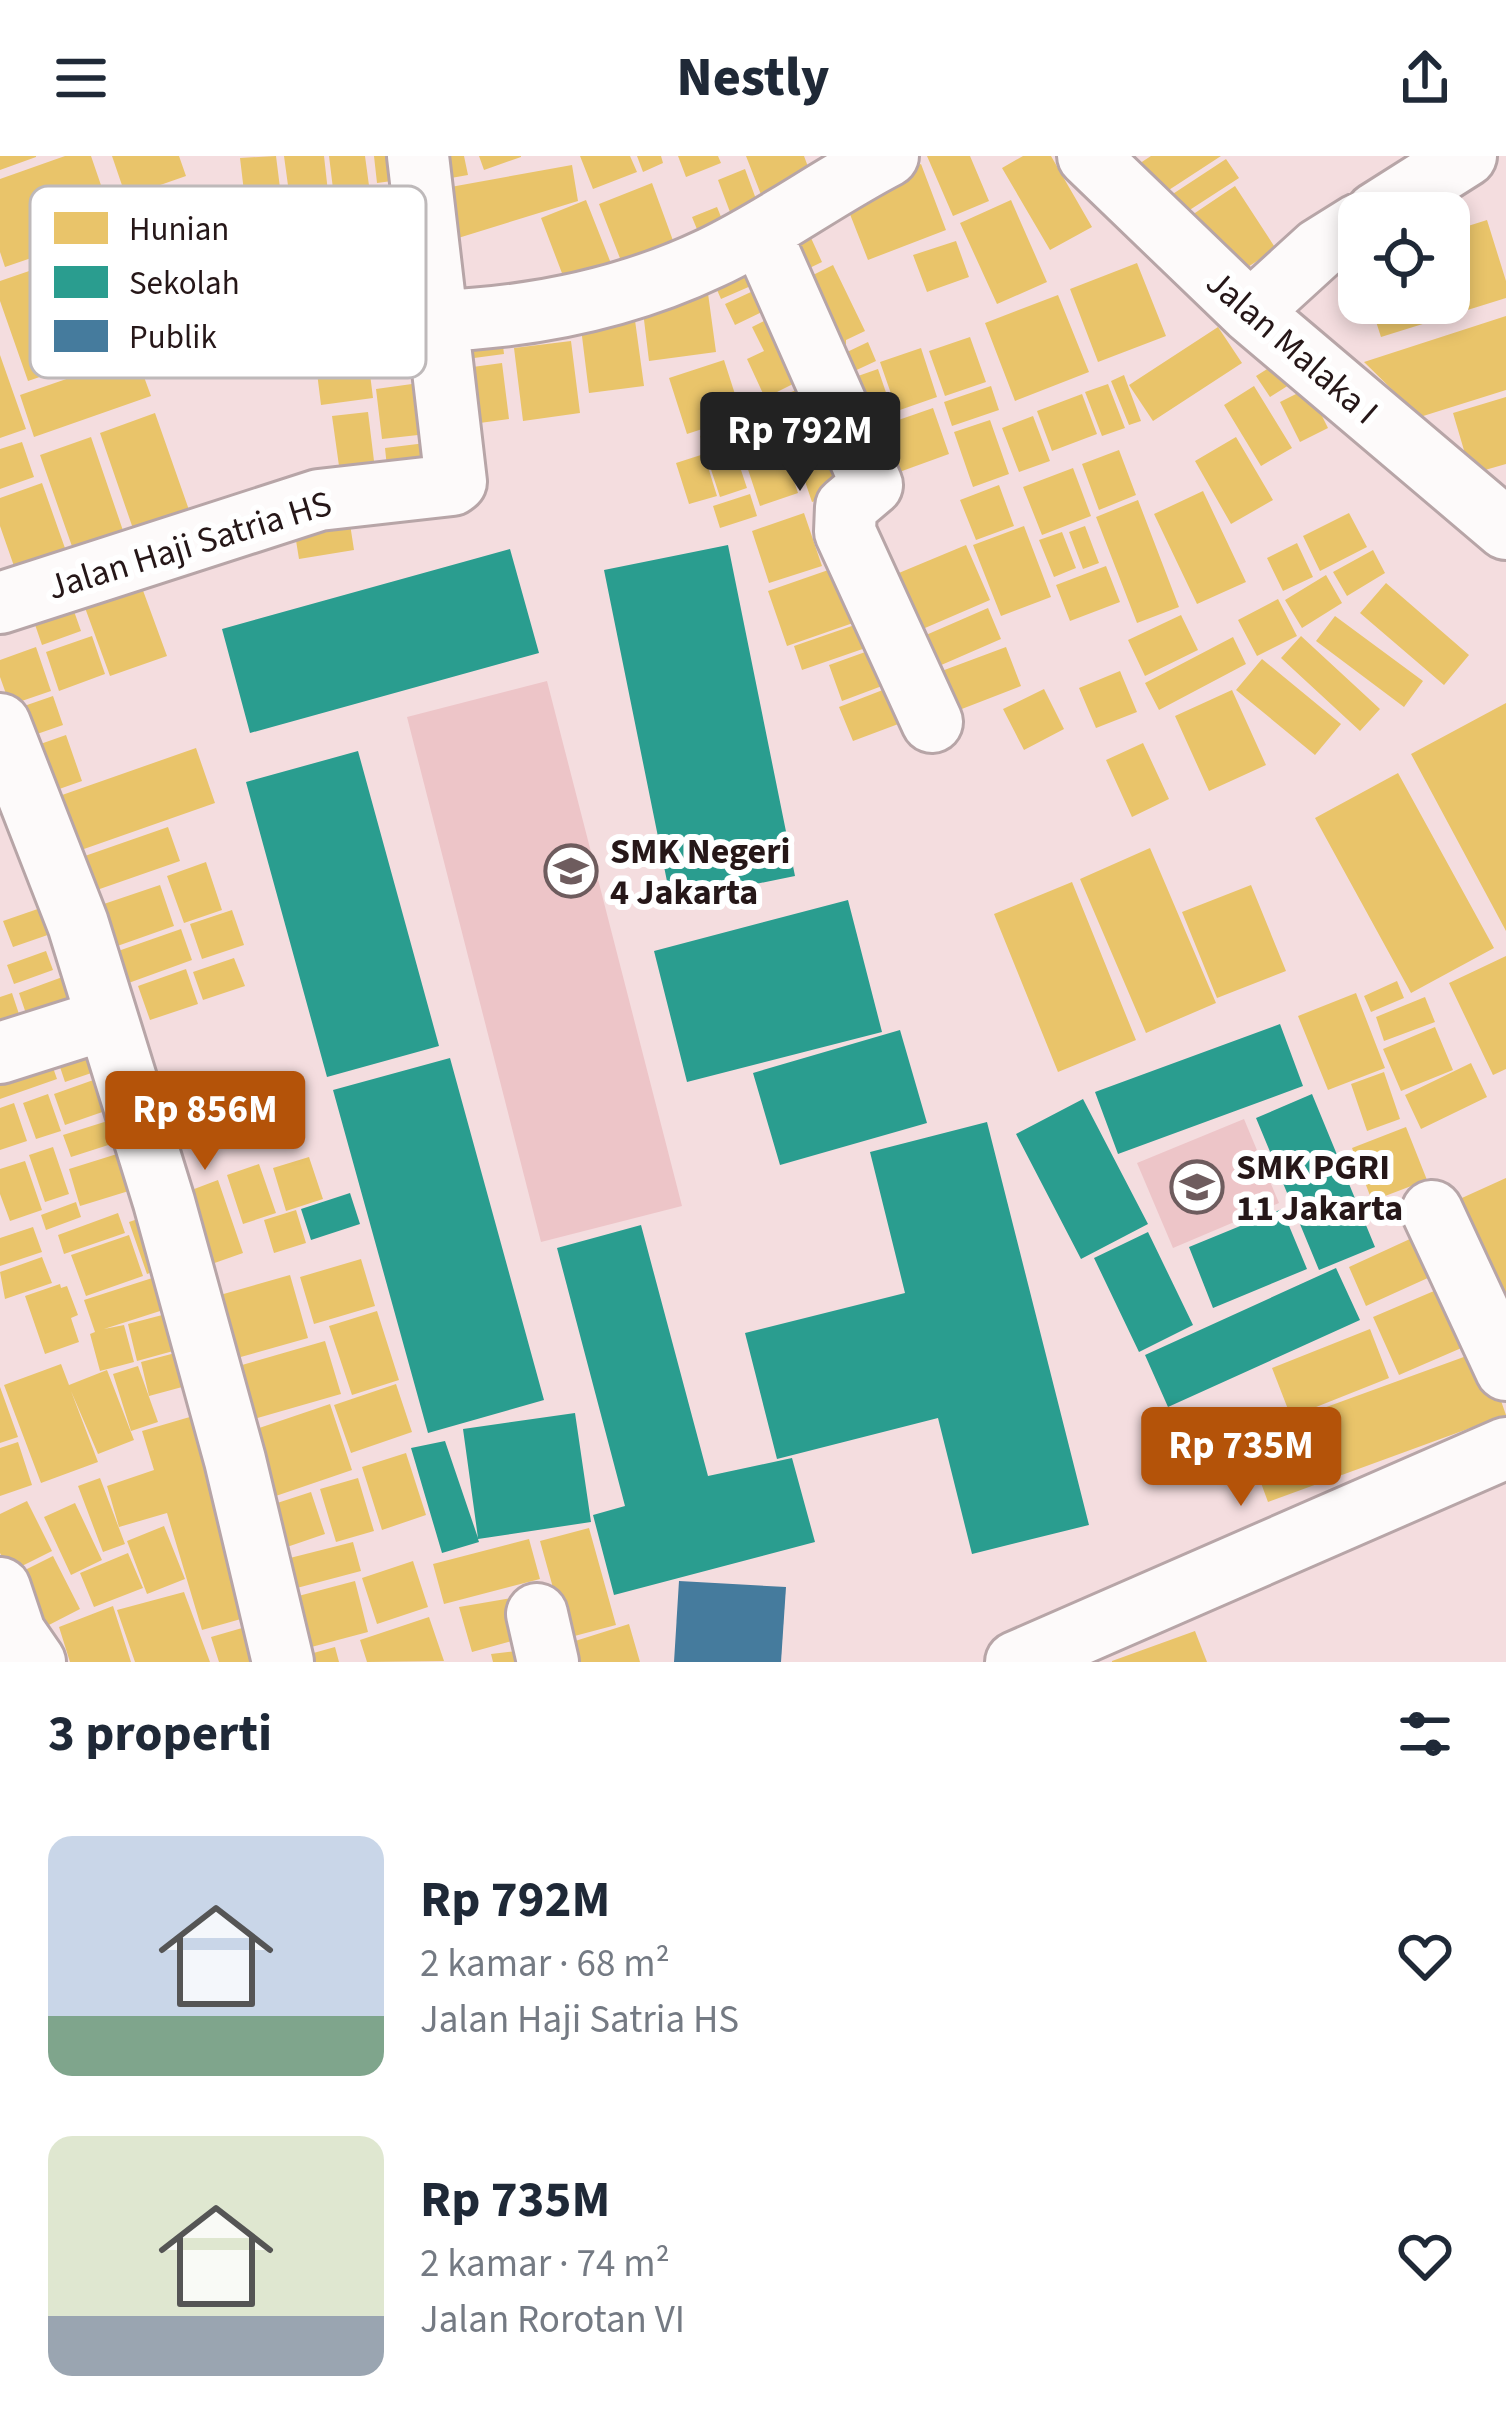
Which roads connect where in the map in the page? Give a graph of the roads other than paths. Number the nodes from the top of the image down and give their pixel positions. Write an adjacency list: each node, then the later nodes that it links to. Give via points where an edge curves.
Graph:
1 (418, 156): 5 (street)
2 (889, 156): 8 (street)
3 (1088, 156): 9 (street, Jalan Malaka I)
4 (1466, 156): 6 (street)
5 (422, 186)
6 (1409, 192)
7 (426, 216): 10 (street)
8 (760, 232): 10 (street, via 638,286 512,318); 14 (street, via 872,485 846,506 845,532)
9 (1304, 266): 11 (street, Jalan Malaka I)
10 (440, 321): 13 (street, Jalan Haji Satria HS, via 458,478 452,485 319,500)
11 (1478, 474): 12 (street, Jalan Malaka I)
12 (1506, 529)
13 (0, 603)
14 (932, 722)
15 (0, 724): 16 (street)
16 (107, 1019): 17 (street); 21 (street, via 236,1460)
17 (0, 1052)
18 (1432, 1210): 19 (street)
19 (1506, 1370)
20 (1506, 1448): 22 (street)
21 (283, 1662)
22 (1016, 1662)

